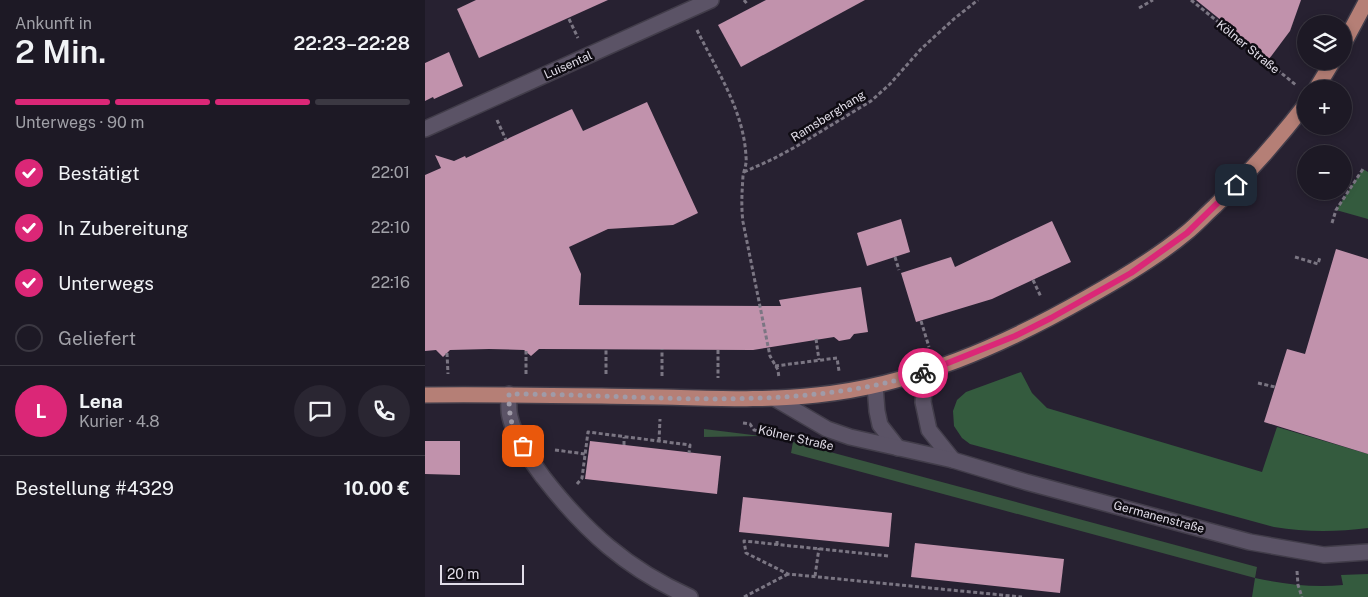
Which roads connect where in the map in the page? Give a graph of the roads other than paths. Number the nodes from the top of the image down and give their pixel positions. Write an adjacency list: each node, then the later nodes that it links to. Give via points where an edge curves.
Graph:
1 (711, 0): 5 (street, Luisental)
2 (1367, 0): 3 (main road)
3 (1352, 29)
4 (1297, 115): 6 (main road, via 1242,180 1187,233 1139,267 1015,336)
5 (425, 129)
6 (926, 373): 7 (main road); 12 (street, via 923,402 929,430)
7 (875, 386): 10 (main road); 11 (street, via 880,425)
8 (425, 394): 9 (main road)
9 (509, 394): 10 (main road); 14 (street, via 509,416 515,434 562,502 612,550 639,570)
10 (777, 398): 11 (street, Germanenstraße, via 827,429)
11 (898, 448): 12 (street, Germanenstraße)
12 (953, 460): 13 (street, Germanenstraße, via 1250,542 1324,555)
13 (1368, 552)
14 (690, 597)

